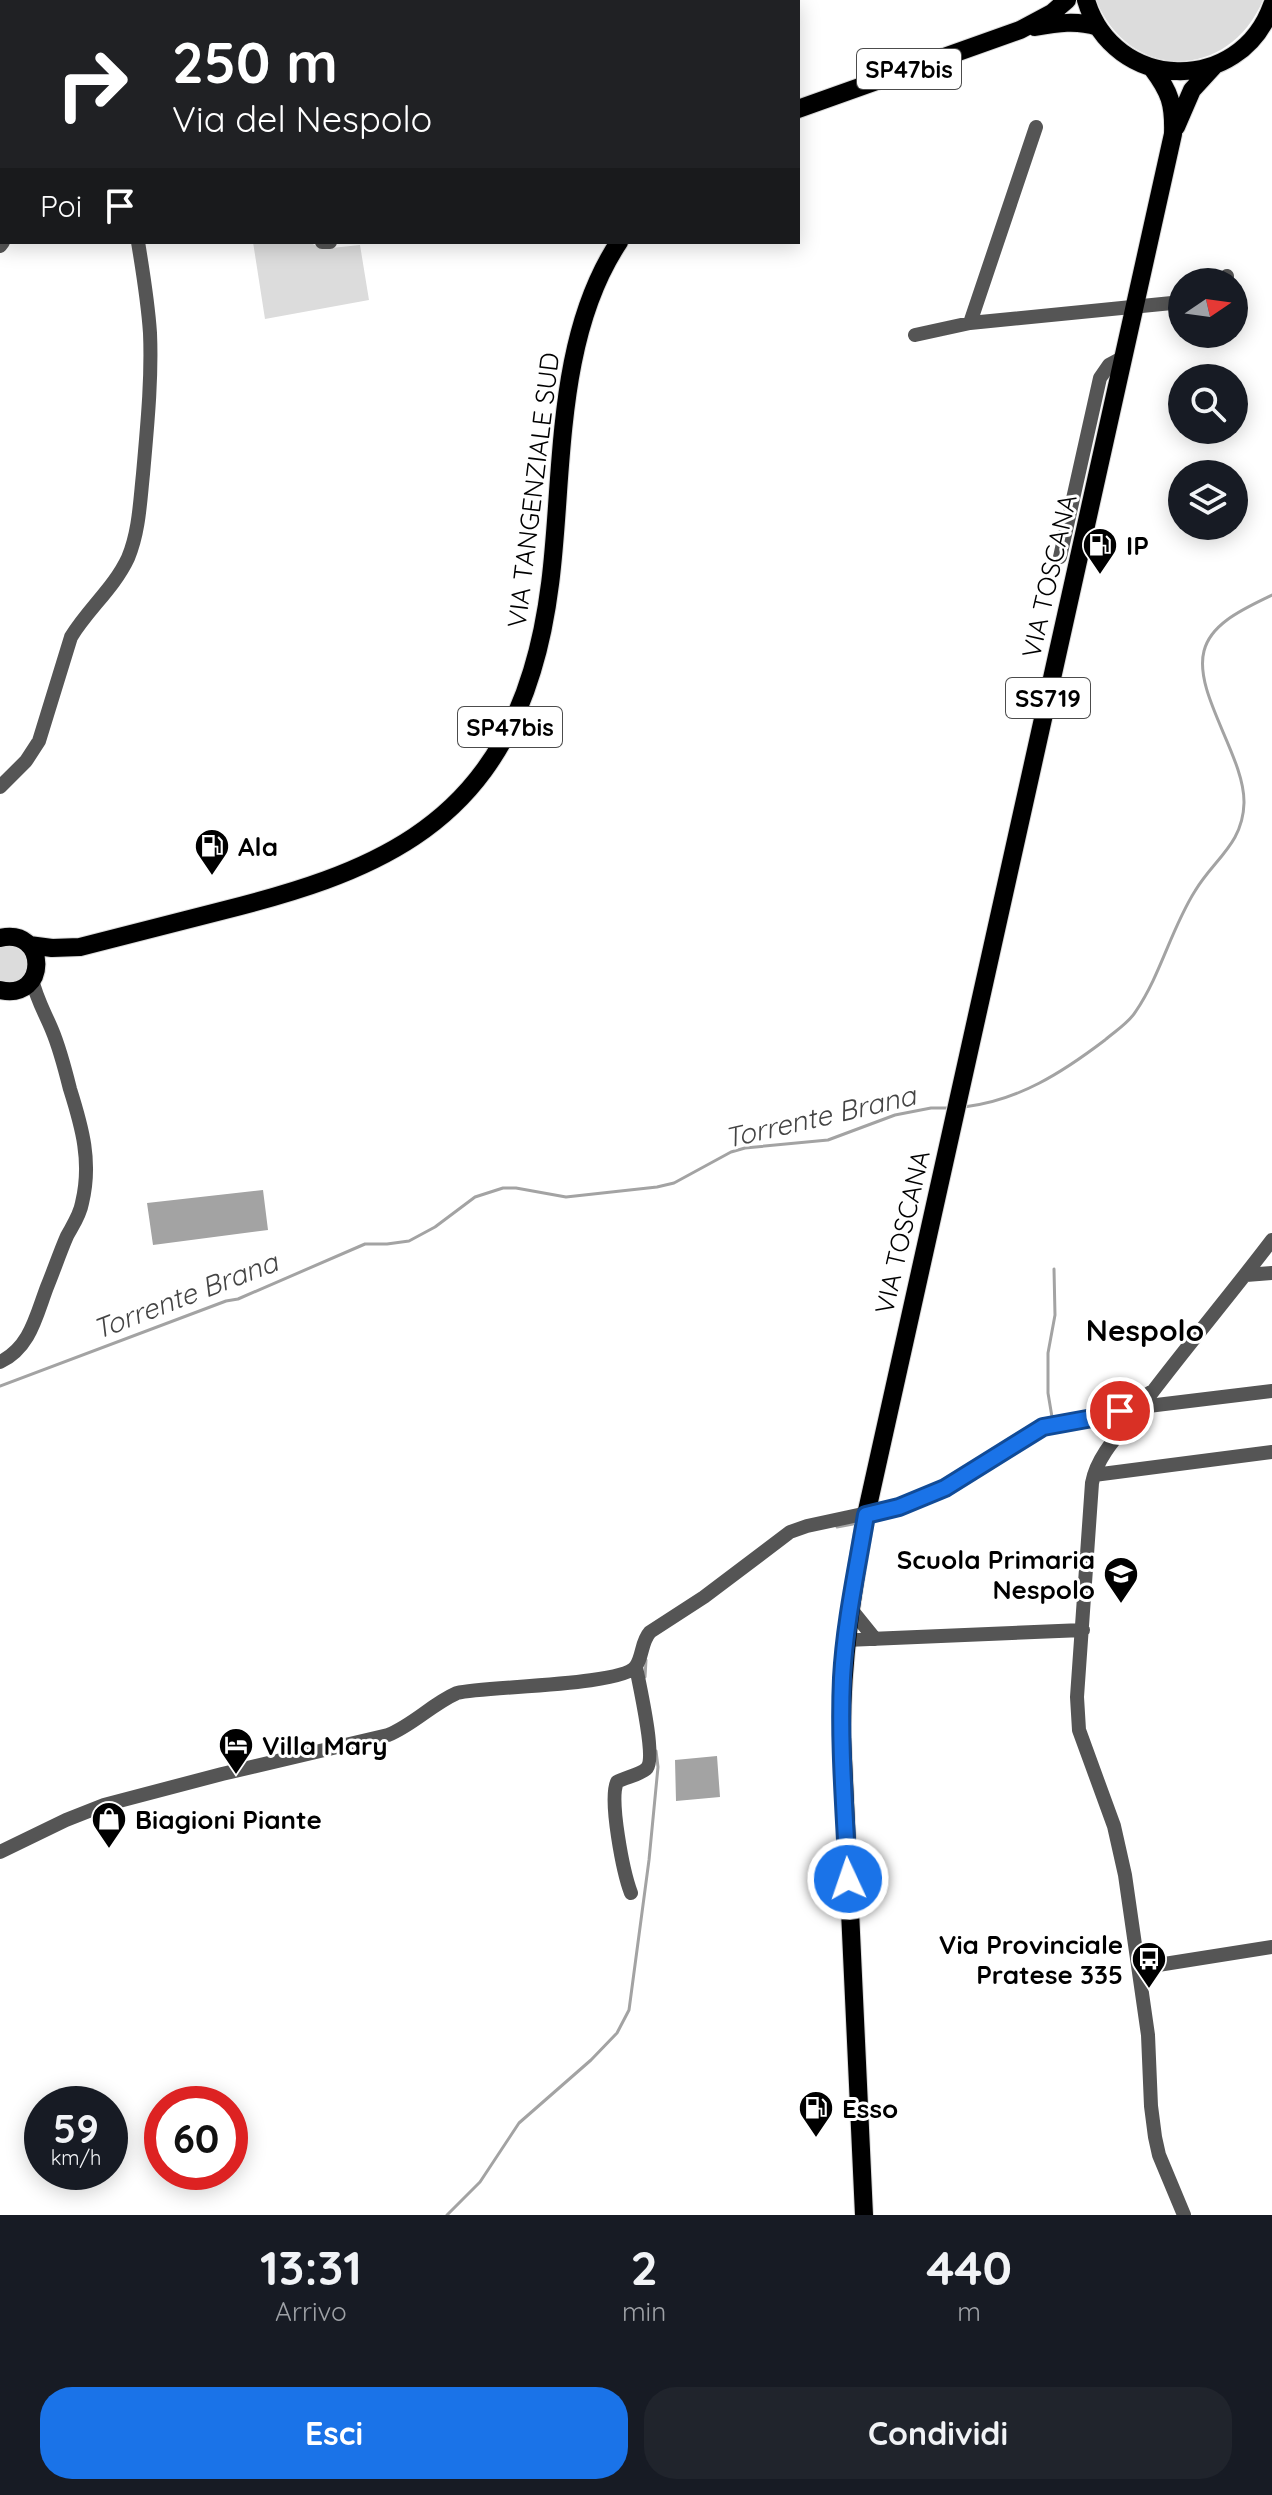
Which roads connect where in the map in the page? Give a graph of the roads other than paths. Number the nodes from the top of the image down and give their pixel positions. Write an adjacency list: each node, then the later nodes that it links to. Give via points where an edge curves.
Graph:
1 (1067, 0): 5 (main road, SP47bis)
2 (1086, 0): 4 (main road, SS719)
3 (1272, 5): 6 (main road, SS719, via 1251,41)
4 (1098, 27): 5 (main road, SP47bis, via 1063,22); 7 (main road, SS719, via 1116,48)
5 (1020, 30): 8 (main road, SP47bis)
6 (1214, 66): 7 (main road, SS719, via 1183,72); 10 (main road, VIA TOSCANA / SS719, via 1192,90)
7 (1152, 68): 10 (main road, VIA TOSCANA / SS719, via 1169,94)
8 (800, 108)
9 (1036, 127): 15 (street)
10 (1173, 134): 14 (main road, VIA TOSCANA / SS719)
11 (138, 244): 19 (street, via 150,336 135,537 112,587 71,637 34,751)
12 (618, 244): 22 (main road, VIA TANGENZIALE SUD / SP47bis, via 593,294 574,357 552,573 533,669 516,716 486,769 425,830 363,866 272,898)
13 (1168, 303): 14 (street)
14 (1135, 306): 15 (street); 17 (main road, VIA TOSCANA / SS719)
15 (970, 323): 16 (street)
16 (915, 335)
17 (1124, 357): 18 (street, via 1100,378); 35 (main road, VIA TOSCANA / SS719)
18 (1060, 557)
19 (0, 787)
20 (3, 933): 21 (main road, VIA TANGENZIALE SUD / SP47bis)
21 (29, 945): 22 (main road, VIA TANGENZIALE SUD / SP47bis); 23 (main road, via 36,958)
22 (80, 947): 23 (main road, VIA TANGENZIALE SUD / SP47bis)
23 (34, 976): 24 (main road, VIA TANGENZIALE SUD / SP47bis, via 24,988); 25 (street)
24 (4, 993): 25 (street)
25 (41, 1009): 29 (street, via 54,1034 83,1134 84,1196 27,1338)
26 (1272, 1240): 28 (street)
27 (1272, 1273): 28 (street)
28 (1246, 1275): 31 (street)
29 (0, 1362)
30 (1272, 1391): 32 (street)
31 (1151, 1392): 32 (street); 35 (street, via 1113,1414 1043,1427 945,1488)
32 (1140, 1407): 34 (street)
33 (1272, 1452): 34 (street)
34 (1094, 1475): 37 (street)
35 (866, 1515): 36 (main road, VIA TOSCANA / SS719); 40 (street, via 783,1536 650,1632)
36 (850, 1608): 38 (street); 39 (main road, VIA TOSCANA / SS719)
37 (1083, 1630): 38 (street); 44 (street, via 1079,1730 1114,1826)
38 (875, 1639): 39 (street)
39 (846, 1640): 45 (main road, VIA TOSCANA / SS719, via 842,1748)
40 (636, 1667): 41 (street, via 590,1680 457,1693 388,1735 104,1805); 42 (street, via 648,1763 617,1782 614,1794)
41 (0, 1852)
42 (631, 1893)
43 (1272, 1947): 44 (street)
44 (1139, 1968): 46 (street, via 1155,2137)
45 (864, 2215)
46 (1184, 2215)

